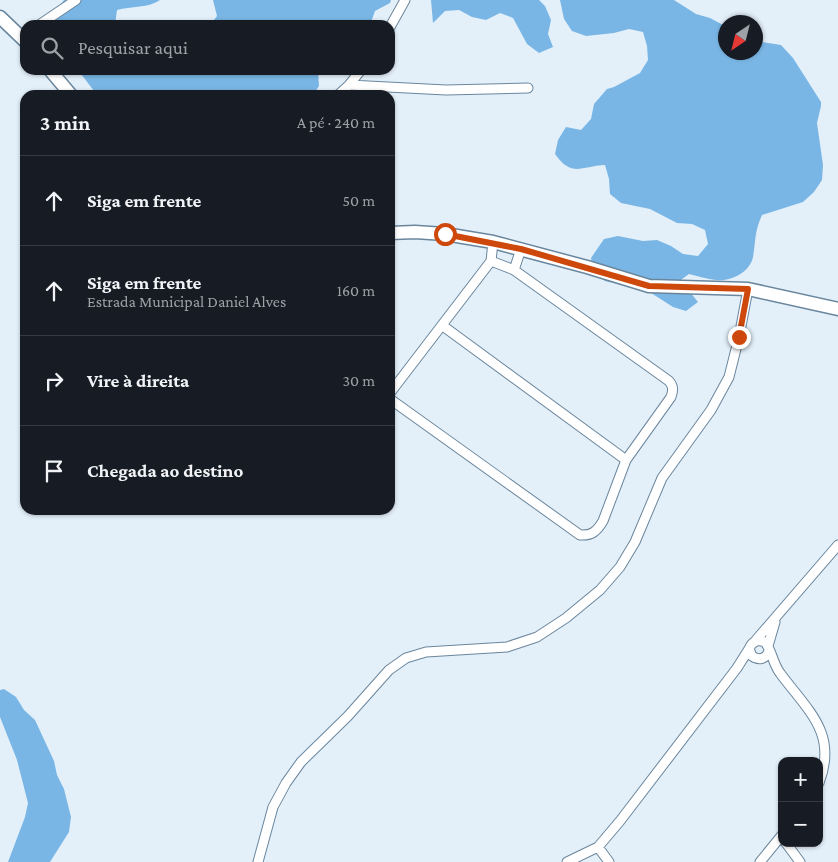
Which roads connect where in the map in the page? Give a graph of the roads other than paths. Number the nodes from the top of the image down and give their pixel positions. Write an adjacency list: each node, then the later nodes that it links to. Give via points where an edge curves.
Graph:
1 (76, 0): 4 (street)
2 (405, 0): 5 (street)
3 (0, 17): 6 (street)
4 (46, 20)
5 (394, 20)
6 (20, 34)
7 (54, 75): 11 (street)
8 (357, 75): 9 (street)
9 (349, 85): 10 (street, via 446,90); 12 (street)
10 (528, 88)
11 (67, 90)
12 (344, 90)
13 (395, 233): 14 (street, via 445,234)
14 (493, 242): 15 (street); 16 (street)
15 (521, 249): 17 (street); 18 (street, via 649,286)
16 (491, 261): 17 (street); 20 (street)
17 (514, 270): 23 (street, via 672,385 671,398)
18 (748, 289): 19 (street); 36 (street, via 729,377 711,410 662,478 635,542 620,567 600,590 566,618 537,636 507,646 426,652 406,658 389,670 301,762 286,783 273,807)
19 (838, 308)
20 (443, 326): 21 (street); 23 (street)
21 (395, 386)
22 (395, 403): 23 (street, via 580,535 588,536 599,529)
23 (626, 460)
24 (838, 545): 25 (street)
25 (775, 619): 26 (street); 28 (street)
26 (756, 640): 27 (street); 28 (street, via 761,640)
27 (749, 649): 29 (street); 30 (street)
28 (769, 649): 29 (street, via 764,658); 31 (street)
29 (758, 659): 30 (street); 31 (street)
30 (737, 668): 34 (street)
31 (779, 672): 32 (street, via 822,725 829,744 829,763)
32 (823, 775)
33 (778, 842): 39 (street)
34 (598, 847): 37 (street); 38 (street)
35 (789, 847): 40 (street)
36 (258, 862)
37 (567, 862)
38 (609, 862)
39 (760, 862)
40 (800, 862)

